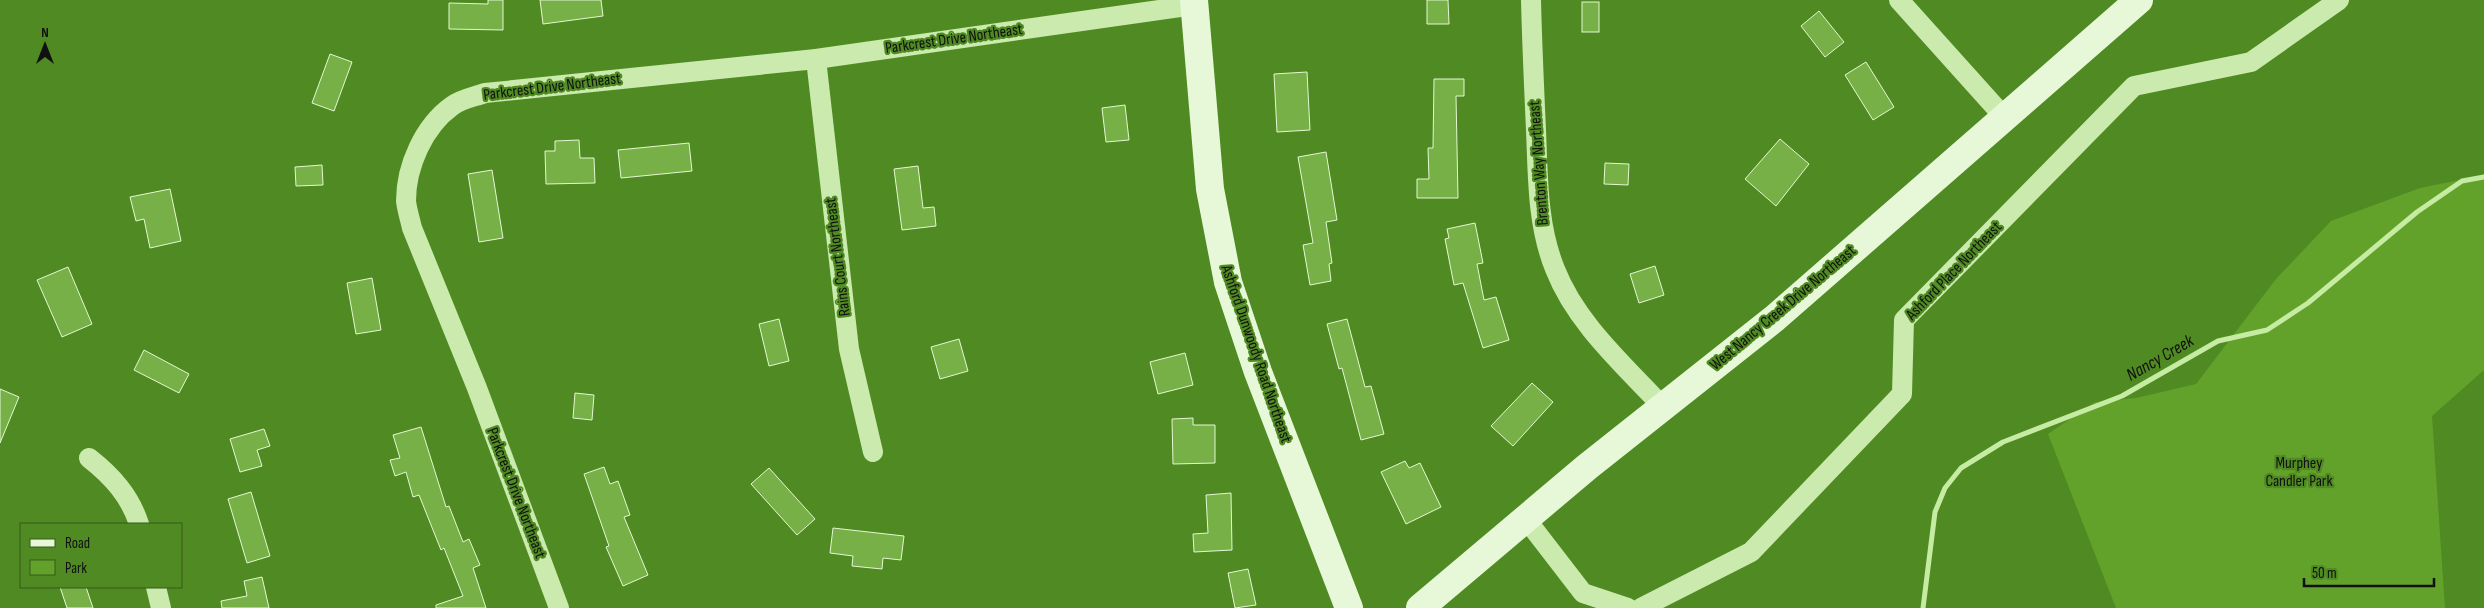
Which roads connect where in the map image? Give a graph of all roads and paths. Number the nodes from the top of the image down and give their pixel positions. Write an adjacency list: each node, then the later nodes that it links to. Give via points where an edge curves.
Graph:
1 (1531, 0): 8 (street, Brenton Way Northeast, via 1538,182 1543,229 1555,269 1574,304 1602,342)
2 (1899, 0): 7 (street)
3 (2139, 0): 7 (street, West Nancy Creek Drive Northeast)
4 (2339, 0): 19 (street, Ashford Place Northeast, via 2251,62 2134,86 1904,320 1902,394 1751,552)
5 (1194, 3): 6 (street, Parkcrest Drive Northeast); 16 (street, Ashford Dunwoody Road Northeast, via 1210,190 1228,282 1258,372)
6 (816, 59): 9 (street, Rains Court Northeast, via 849,349); 15 (street, Parkcrest Drive Northeast, via 485,93 454,104 435,120 420,144 406,201 412,228 477,388)
7 (2005, 118): 8 (street, West Nancy Creek Drive Northeast, via 1775,318)
8 (1662, 406): 11 (street, West Nancy Creek Drive Northeast)
9 (873, 452)
10 (89, 458): 12 (street, via 123,490)
11 (1526, 519): 17 (street, West Nancy Creek Drive Northeast); 18 (street, via 1583,593)
12 (139, 523)
13 (156, 588): 14 (street)
14 (161, 608)
15 (559, 608)
16 (1349, 608)
17 (1420, 608)
18 (1628, 608)
19 (1640, 608)

